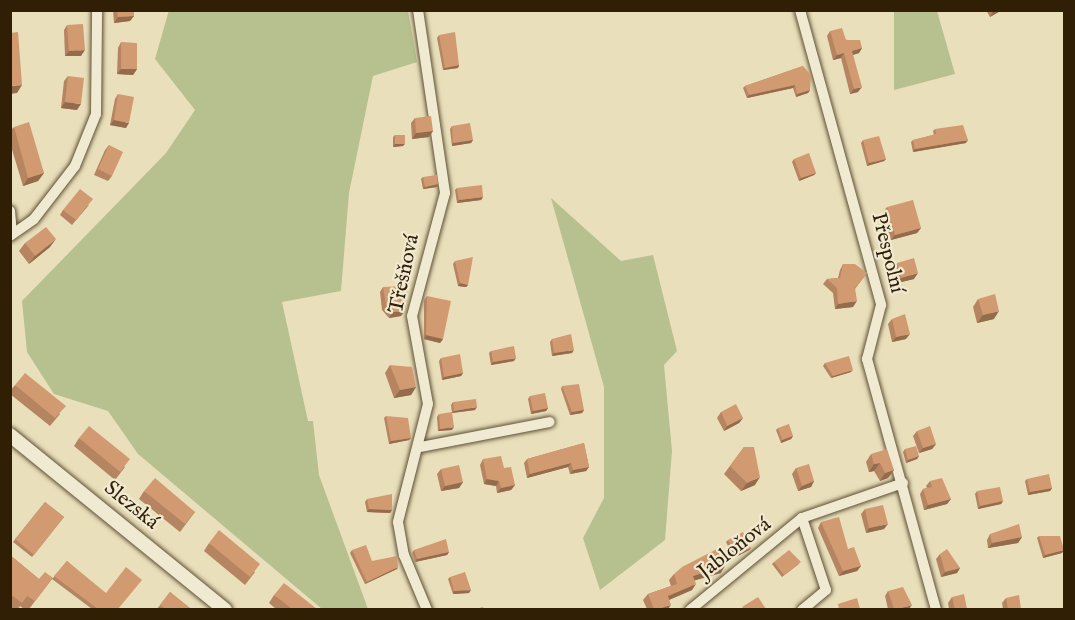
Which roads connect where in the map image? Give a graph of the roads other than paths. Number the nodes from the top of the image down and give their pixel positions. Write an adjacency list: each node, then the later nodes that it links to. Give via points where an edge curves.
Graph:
1 (97, 10): 5 (street, via 96,114 75,166 33,219)
2 (418, 10): 8 (street, Třešňová, via 446,192 412,316 428,404)
3 (800, 10): 9 (street, Přespolní, via 880,306 867,358)
4 (10, 211): 5 (street)
5 (11, 235)
6 (550, 422): 8 (street)
7 (10, 435): 11 (street, Slezská)
8 (421, 447): 12 (street, Třešňová, via 398,522 404,555)
9 (903, 483): 10 (street, Jabloňová); 15 (street, Přespolní)
10 (802, 518): 13 (street, Jabloňová); 14 (street, Jabloňová, via 826,590)
11 (225, 609)
12 (427, 609)
13 (690, 609)
14 (802, 609)
15 (936, 609)

